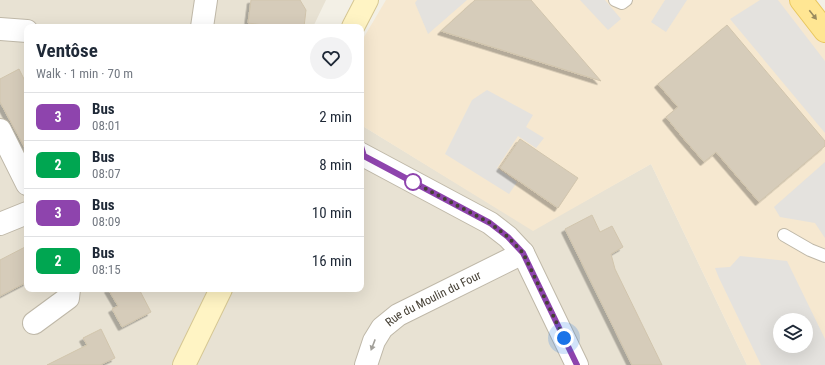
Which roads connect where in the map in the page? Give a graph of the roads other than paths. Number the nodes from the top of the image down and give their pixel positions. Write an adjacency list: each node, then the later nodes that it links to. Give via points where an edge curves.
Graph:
1 (206, 0): 6 (street)
2 (366, 0): 7 (street)
3 (614, 0): 4 (lane, via 622,3)
4 (626, 0)
5 (801, 0): 10 (main road, one-way to 10)
6 (202, 24)
7 (354, 24)
8 (0, 29): 9 (street)
9 (24, 31)
10 (825, 31)
11 (0, 130): 13 (street)
12 (364, 153): 17 (street, via 490,223)
13 (24, 178)
14 (24, 214): 15 (street)
15 (0, 224)
16 (784, 235): 18 (lane)
17 (523, 253): 23 (street, Rue du Moulin du Four, one-way to 23, via 398,315 382,328 374,341); 24 (street)
18 (825, 256)
19 (69, 292): 21 (street, via 68,298)
20 (220, 292): 22 (street)
21 (34, 323)
22 (184, 365)
23 (366, 365)
24 (576, 365)

